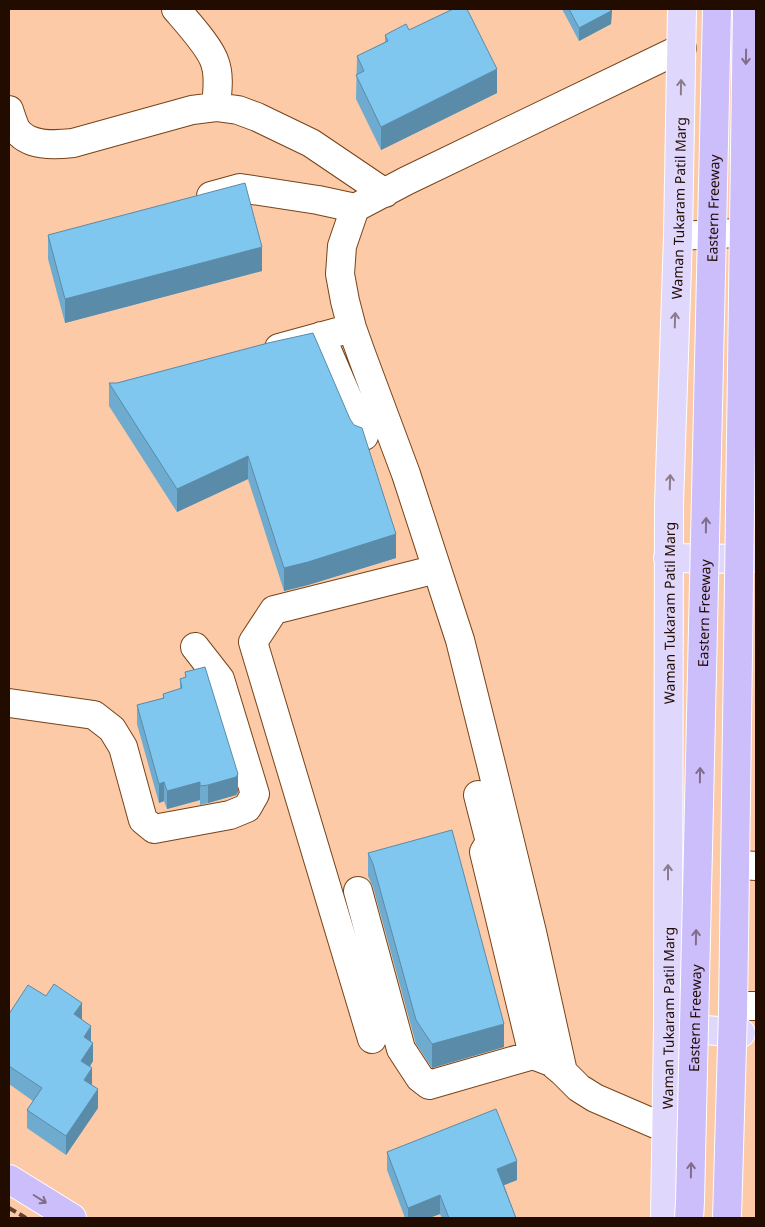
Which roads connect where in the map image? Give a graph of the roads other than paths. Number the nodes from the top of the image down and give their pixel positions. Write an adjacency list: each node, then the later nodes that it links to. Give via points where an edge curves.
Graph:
1 (176, 9): 6 (street, via 215,63 218,82)
2 (682, 9): 5 (main road, Waman Tukaram Patil Marg)
3 (717, 9): 38 (highway, Eastern Freeway, one-way to 3, bridge)
4 (747, 9): 39 (highway, one-way to 39, bridge, via 733,1012)
5 (682, 48): 9 (street); 12 (main road, Waman Tukaram Patil Marg, one-way to 5)
6 (216, 107): 7 (street, via 192,110 60,144 28,139 17,130); 9 (street, via 257,117 311,143)
7 (9, 110)
8 (756, 158): 13 (main road)
9 (385, 193): 11 (street)
10 (184, 203): 11 (street, via 240,188)
11 (355, 208): 14 (street, via 342,246 340,274)
12 (678, 236): 13 (street); 20 (main road, Waman Tukaram Patil Marg, one-way to 12)
13 (756, 243): 18 (main road)
14 (352, 328): 15 (street); 22 (street)
15 (321, 336): 16 (street); 17 (street)
16 (255, 354)
17 (364, 436)
18 (753, 463): 19 (main road)
19 (753, 514): 21 (main road)
20 (668, 558): 21 (main road); 29 (main road, Waman Tukaram Patil Marg, one-way to 20)
21 (748, 559): 26 (main road)
22 (437, 569): 31 (street, via 274,610 253,642); 33 (street, via 460,640 492,764)
23 (195, 648): 24 (street, via 220,679 255,794 247,808 230,815 154,829 143,820 122,747 112,729 94,715)
24 (9, 703)
25 (478, 795): 32 (street, via 490,842 484,852)
26 (749, 865): 28 (main road)
27 (358, 891): 32 (street, via 401,1049 420,1078 428,1085)
28 (749, 1006): 30 (main road)
29 (668, 1027): 30 (main road); 34 (main road, Waman Tukaram Patil Marg)
30 (741, 1033): 40 (main road)
31 (372, 1039)
32 (533, 1055): 33 (street, via 551,1062)
33 (563, 1072): 34 (street, via 595,1098)
34 (667, 1129): 37 (main road, Waman Tukaram Patil Marg)
35 (9, 1179): 36 (highway, one-way to 36)
36 (72, 1218)
37 (665, 1218)
38 (689, 1218)
39 (727, 1218)
40 (735, 1218)

